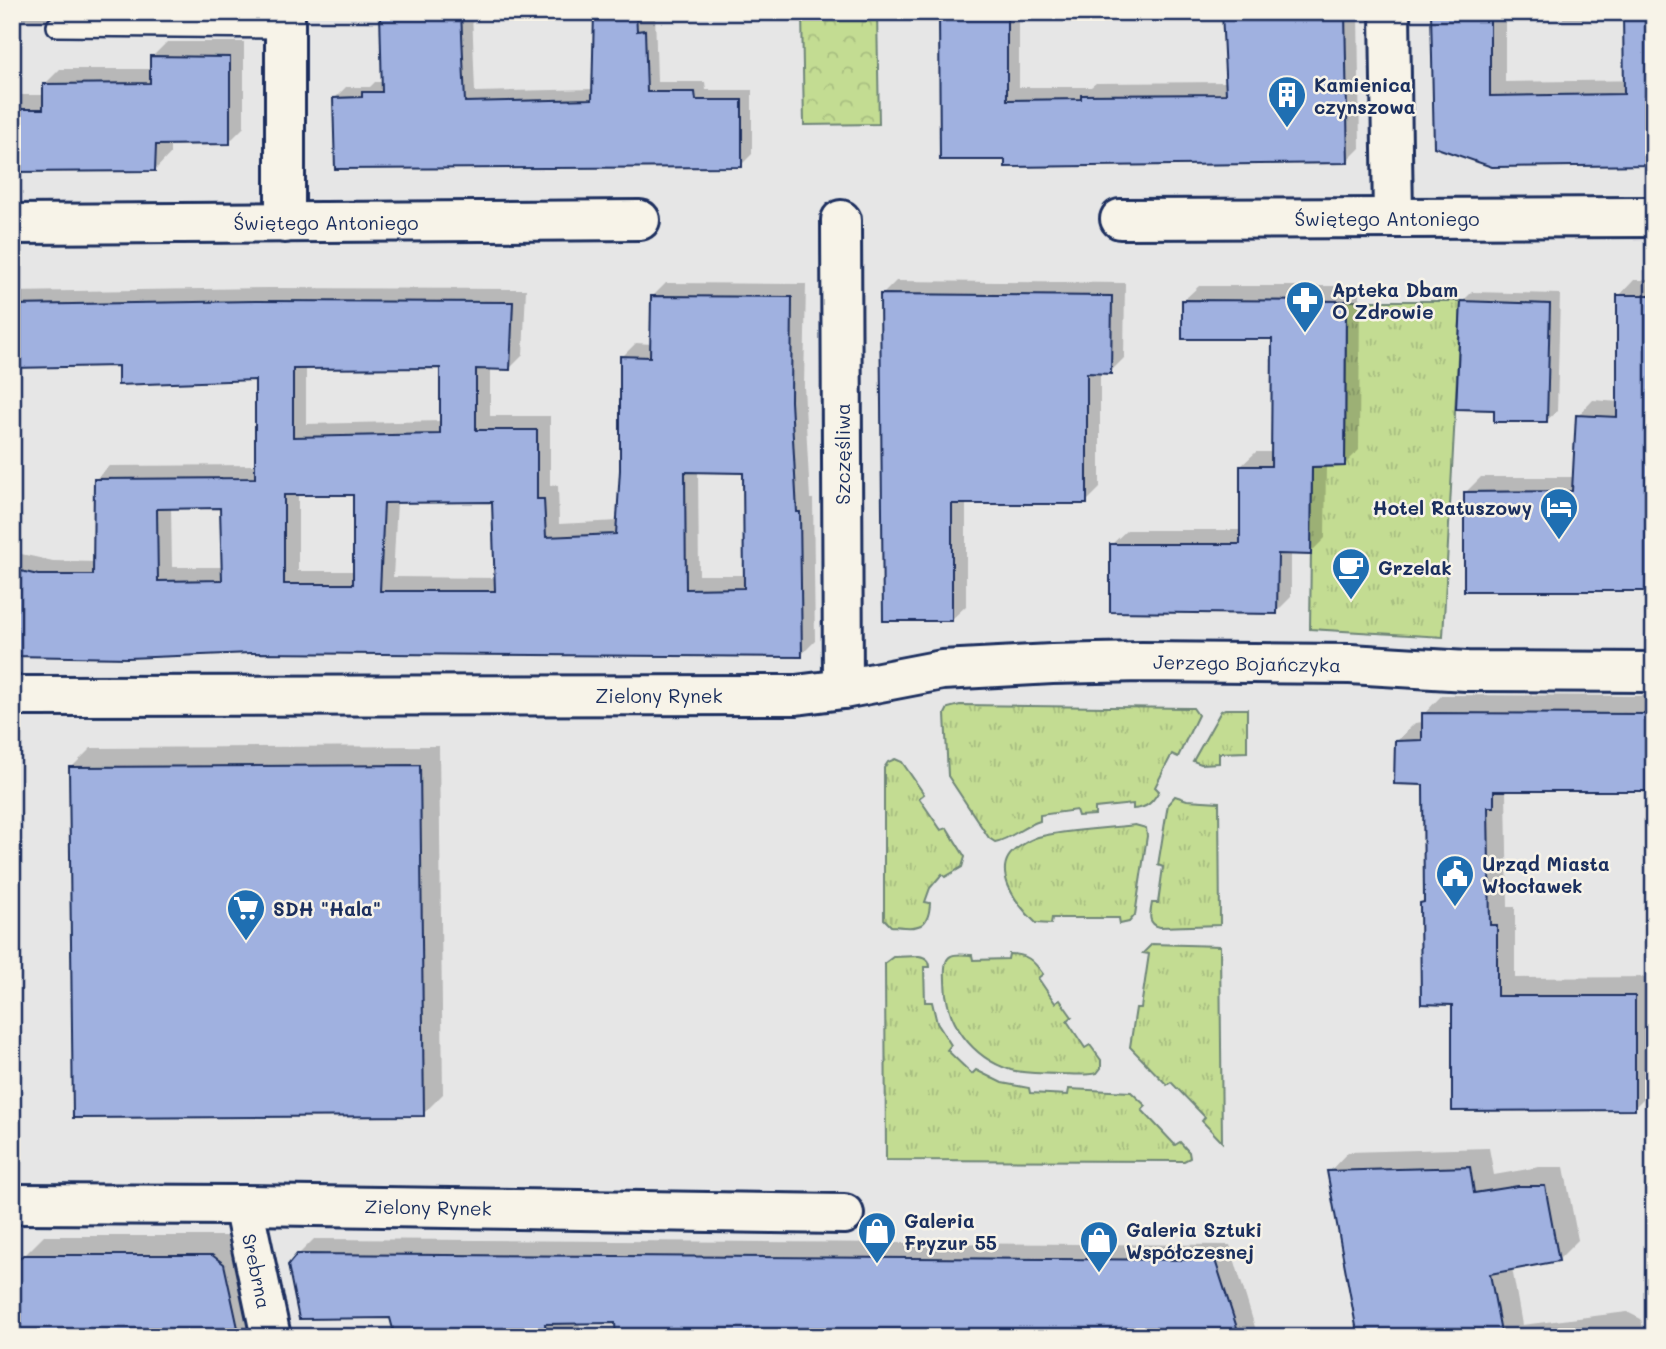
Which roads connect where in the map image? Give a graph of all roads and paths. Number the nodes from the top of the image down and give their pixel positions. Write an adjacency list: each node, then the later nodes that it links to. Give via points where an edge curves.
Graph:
1 (1390, 12): 5 (street)
2 (285, 20): 3 (lane); 10 (street)
3 (57, 26)
4 (1654, 217): 5 (street, Świętego Antoniego)
5 (1393, 218): 6 (street, Świętego Antoniego)
6 (1120, 219)
7 (640, 220): 10 (street, Świętego Antoniego)
8 (841, 220): 12 (street, Szczęśliwa)
9 (12, 223): 10 (street, Świętego Antoniego)
10 (285, 223)
11 (1654, 672): 12 (street, Jerzego Bojańczyka, via 1467,671 1306,663 1052,664 942,670)
12 (843, 689): 13 (street, Zielony Rynek, via 796,695)
13 (12, 696)
14 (12, 1204): 15 (street, Zielony Rynek)
15 (243, 1205): 16 (street, Zielony Rynek); 17 (street, Srebrna)
16 (844, 1214)
17 (271, 1337)

